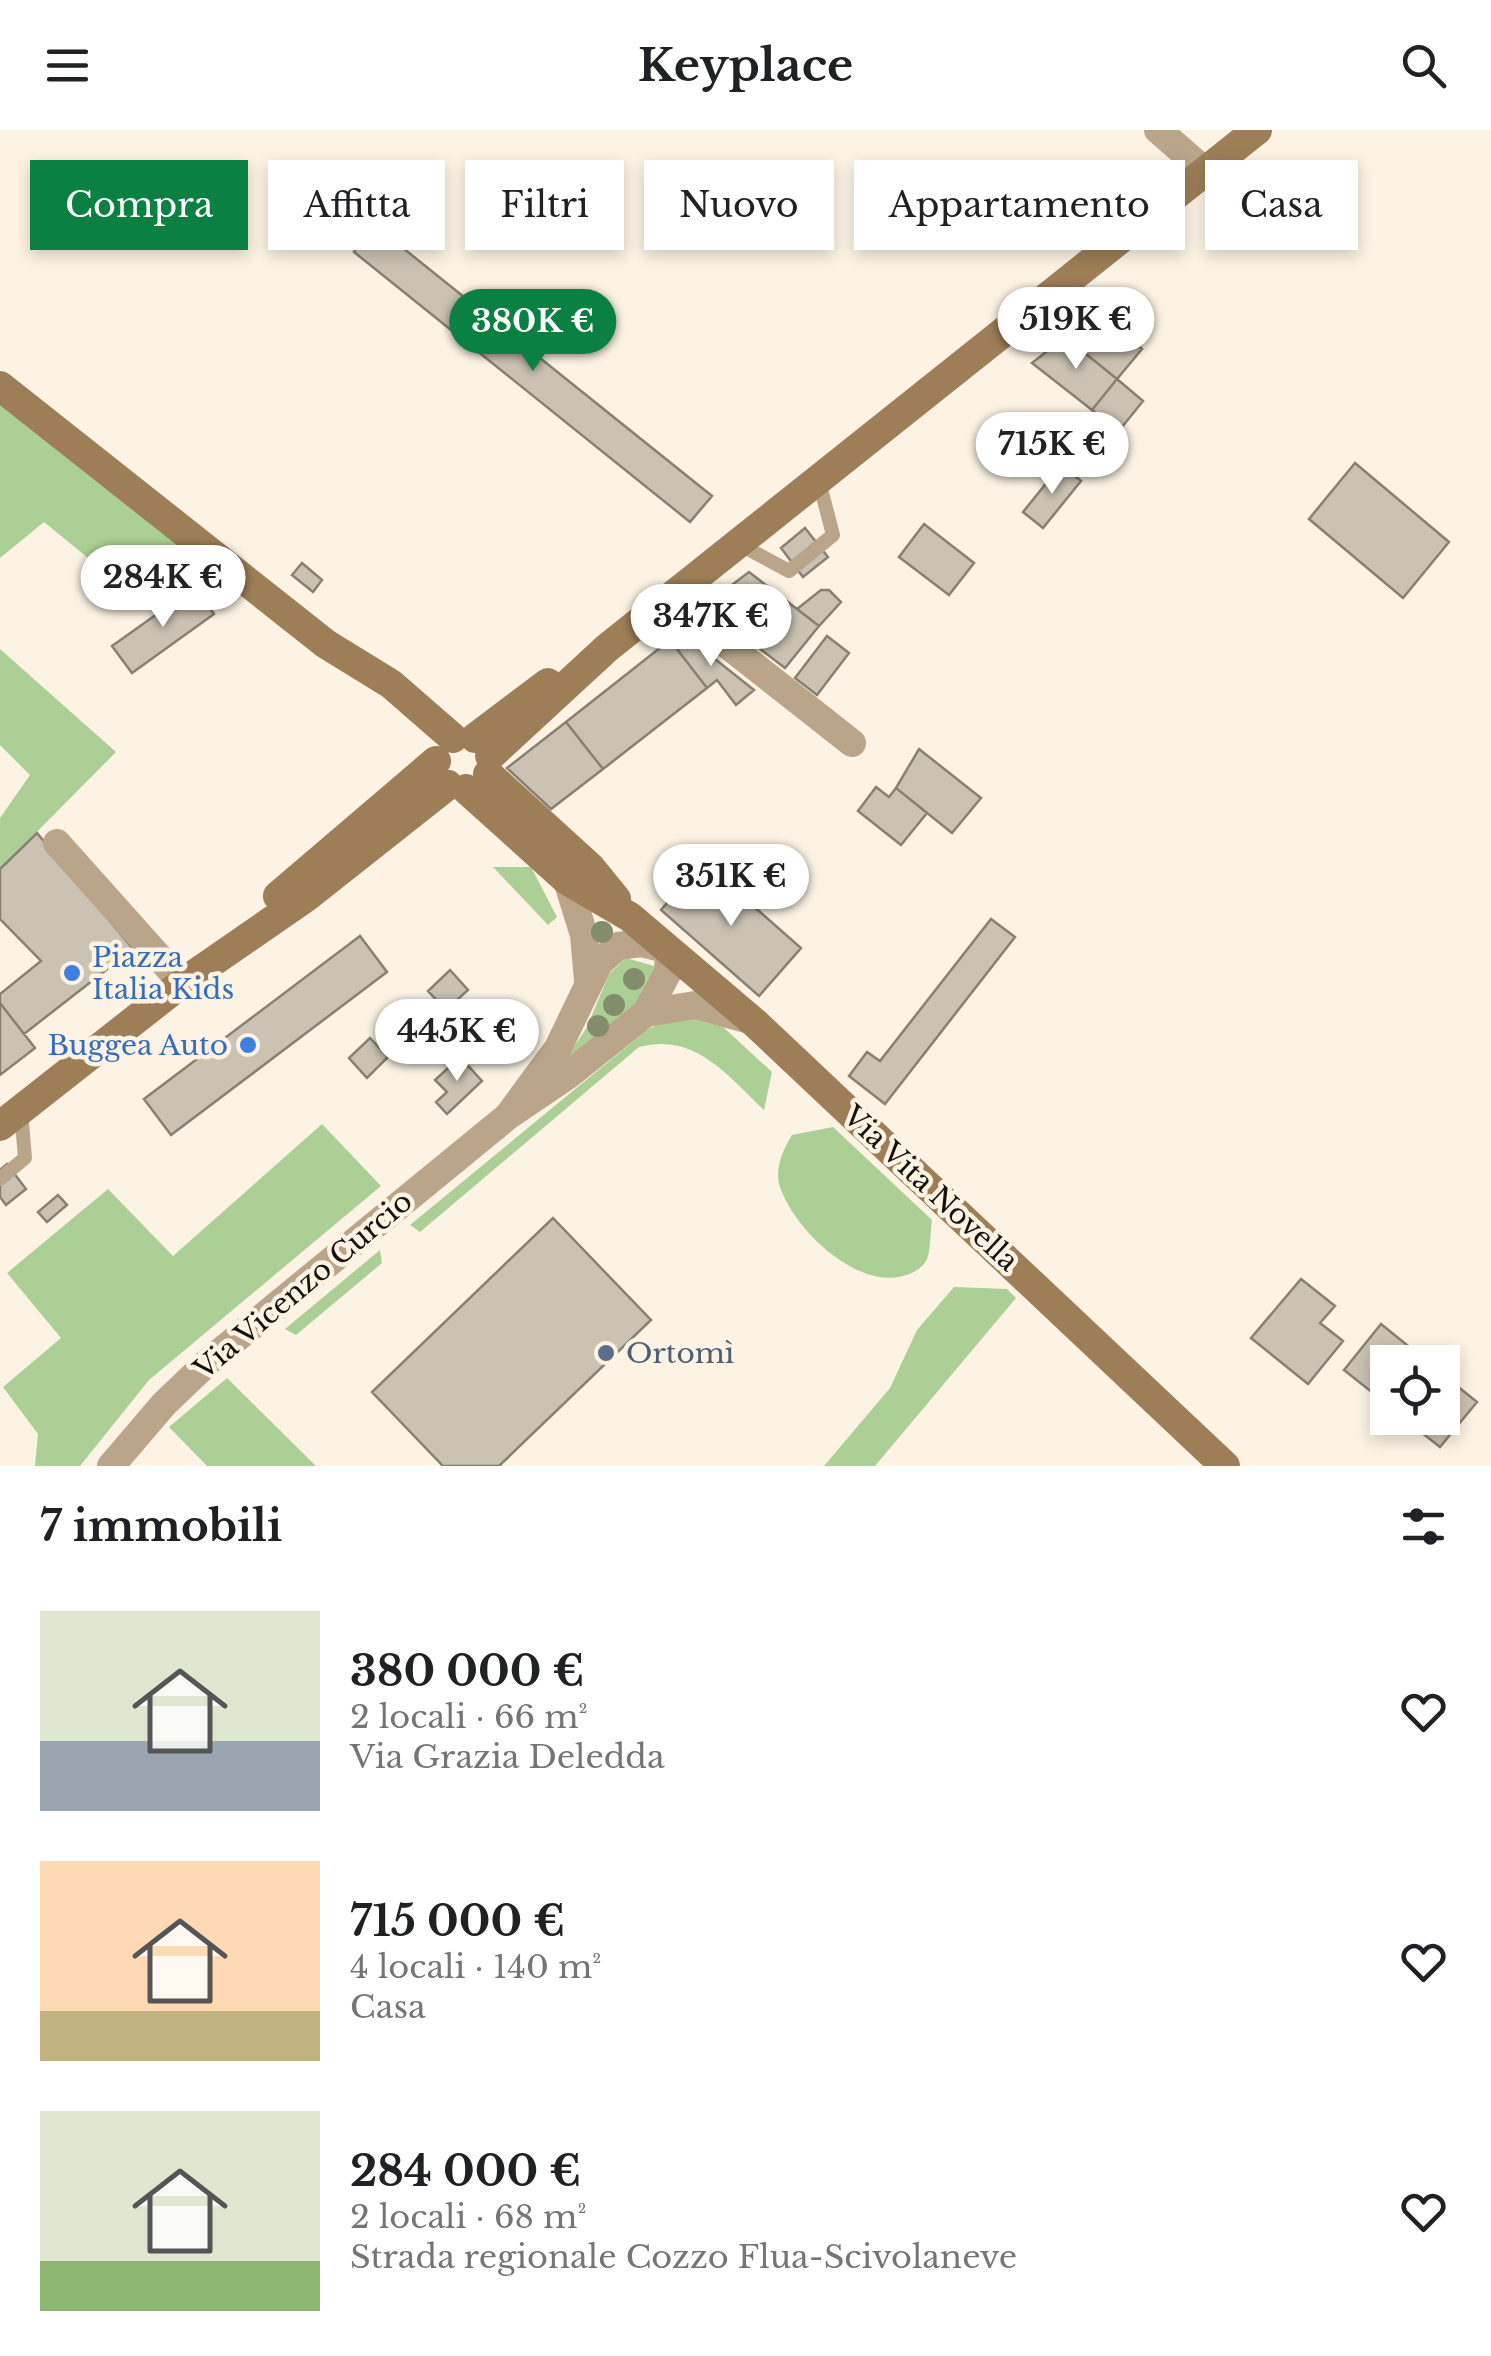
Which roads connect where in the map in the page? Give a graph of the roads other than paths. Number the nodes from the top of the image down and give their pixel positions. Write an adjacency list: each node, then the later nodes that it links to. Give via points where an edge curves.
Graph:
1 (1158, 130): 4 (street)
2 (1258, 130): 3 (main road)
3 (1218, 160)
4 (1205, 170): 6 (main road)
5 (0, 386): 10 (main road, via 326,644)
6 (818, 479): 7 (main road); 7 (lane, via 833,535 789,570)
7 (738, 544): 8 (main road)
8 (670, 599): 9 (street); 10 (main road)
9 (852, 743)
10 (462, 762): 12 (main road); 13 (main road, via 590,867); 16 (main road, via 305,898)
11 (57, 843): 16 (street)
12 (567, 880): 13 (main road); 15 (street, via 584,935)
13 (630, 917): 14 (main road, Via Vita Novella)
14 (669, 950): 15 (street, via 618,946); 17 (street, via 668,972); 18 (main road, Via Vita Novella)
15 (588, 981): 19 (street, via 558,1048)
16 (182, 983): 20 (main road)
17 (646, 1012): 18 (street, via 696,1005); 19 (street)
18 (755, 1022): 23 (main road, Via Vita Novella)
19 (508, 1116): 22 (street, Via Vicenzo Curcio, via 209,1361)
20 (5, 1122): 21 (lane, via 25,1158)
21 (0, 1179)
22 (111, 1466)
23 (1225, 1466)

